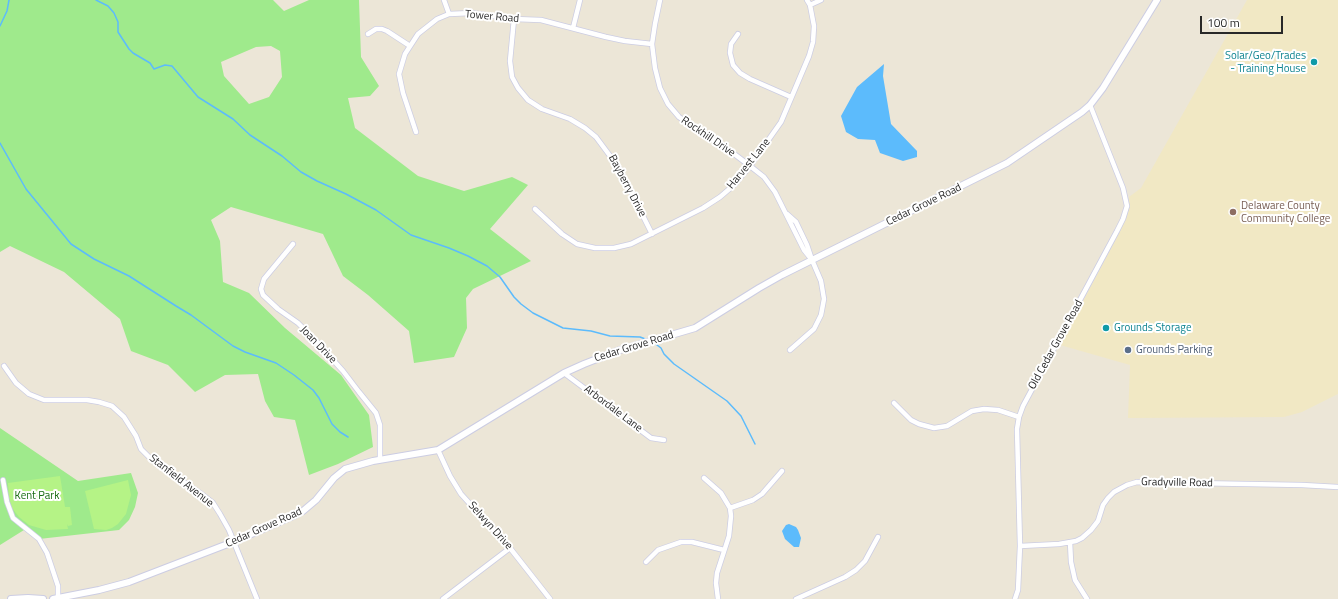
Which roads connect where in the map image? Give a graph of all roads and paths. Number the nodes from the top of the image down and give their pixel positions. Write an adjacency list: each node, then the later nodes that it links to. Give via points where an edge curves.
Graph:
1 (444, 0): 8 (street)
2 (580, 0): 10 (street)
3 (660, 0): 13 (street, Rockhill Drive)
4 (807, 0): 7 (street, Harvest Lane)
5 (821, 0): 7 (street)
6 (1157, 0): 16 (street, Cedar Grove Road)
7 (810, 5): 15 (street, Harvest Lane, via 814,26 813,42)
8 (449, 14): 9 (street, Tower Road, via 472,13); 14 (street, Tower Road, via 437,19 418,34)
9 (514, 19): 10 (street, Tower Road, via 541,20); 20 (street, Bayberry Drive, via 510,61 512,77 518,88 528,100 542,109 570,119 596,137 619,168)
10 (573, 28): 13 (street, Tower Road, via 625,41)
11 (368, 34): 14 (street, via 376,29 382,29)
12 (738, 34): 15 (street, via 731,44 730,53 736,69 750,79)
13 (652, 44): 18 (street, Rockhill Drive, via 660,88 668,104 679,117)
14 (410, 46): 17 (street, Tower Road, via 399,74)
15 (791, 97): 18 (street, Harvest Lane, via 781,122)
16 (1090, 105): 22 (street, Cedar Grove Road, via 1006,163); 27 (street, Old Cedar Grove Road, via 1123,188 1127,206 1123,219)
17 (416, 132)
18 (750, 166): 20 (street, Harvest Lane, via 720,197); 22 (street, Rockhill Drive, via 764,178 786,214 796,222)
19 (535, 209): 20 (street, Harvest Lane, via 577,244 595,248 614,248 631,244)
20 (652, 234)
21 (293, 244): 30 (street, Joan Drive, via 264,279 263,295 315,340 376,413 380,425)
22 (812, 260): 23 (street, Rockhill Drive, via 821,281 823,307 814,328); 25 (street, Cedar Grove Road, via 758,288 695,328 620,350)
23 (790, 350)
24 (4, 366): 37 (street, Stanfield Avenue, via 16,383 29,394 44,400 87,400 112,406 124,418 141,449 151,459 212,503)
25 (564, 373): 28 (street, Arbordale Lane, via 651,438); 29 (street, Cedar Grove Road)
26 (894, 403): 27 (street, via 911,420 934,428 947,426 972,411 984,409 998,410)
27 (1019, 417): 39 (street, Old Cedar Grove Road, via 1017,429)
28 (664, 440)
29 (438, 450): 30 (street, Cedar Grove Road); 40 (street, Selwyn Drive, via 461,494)
30 (380, 460): 37 (street, Cedar Grove Road, via 345,469 303,511)
31 (782, 471): 35 (street, via 762,494)
32 (704, 478): 35 (street, via 721,493)
33 (3, 480): 46 (street, via 13,518 39,539 47,553 58,586)
34 (1338, 487): 38 (street, Gradyville Road, via 1137,482 1114,492 1103,505 1098,521 1091,530 1082,538)
35 (730, 508): 41 (street, via 731,526)
36 (878, 537): 51 (street, via 865,561 856,570)
37 (233, 542): 46 (street, Cedar Grove Road, via 129,582); 47 (street, Stanfield Avenue)
38 (1070, 542): 39 (street, Gradyville Road); 53 (street, via 1074,576)
39 (1020, 546): 52 (street, Old Cedar Grove Road, via 1018,590)
40 (510, 548): 48 (street); 49 (street, Selwyn Drive)
41 (724, 550): 42 (street, via 692,542 681,542 658,550); 50 (street, via 716,583)
42 (646, 562)
43 (11, 599): 44 (street)
44 (43, 599)
45 (53, 599): 46 (street, Cedar Grove Road)
46 (58, 599)
47 (257, 599)
48 (443, 599)
49 (550, 599)
50 (718, 599)
51 (796, 599)
52 (1015, 599)
53 (1087, 599)

